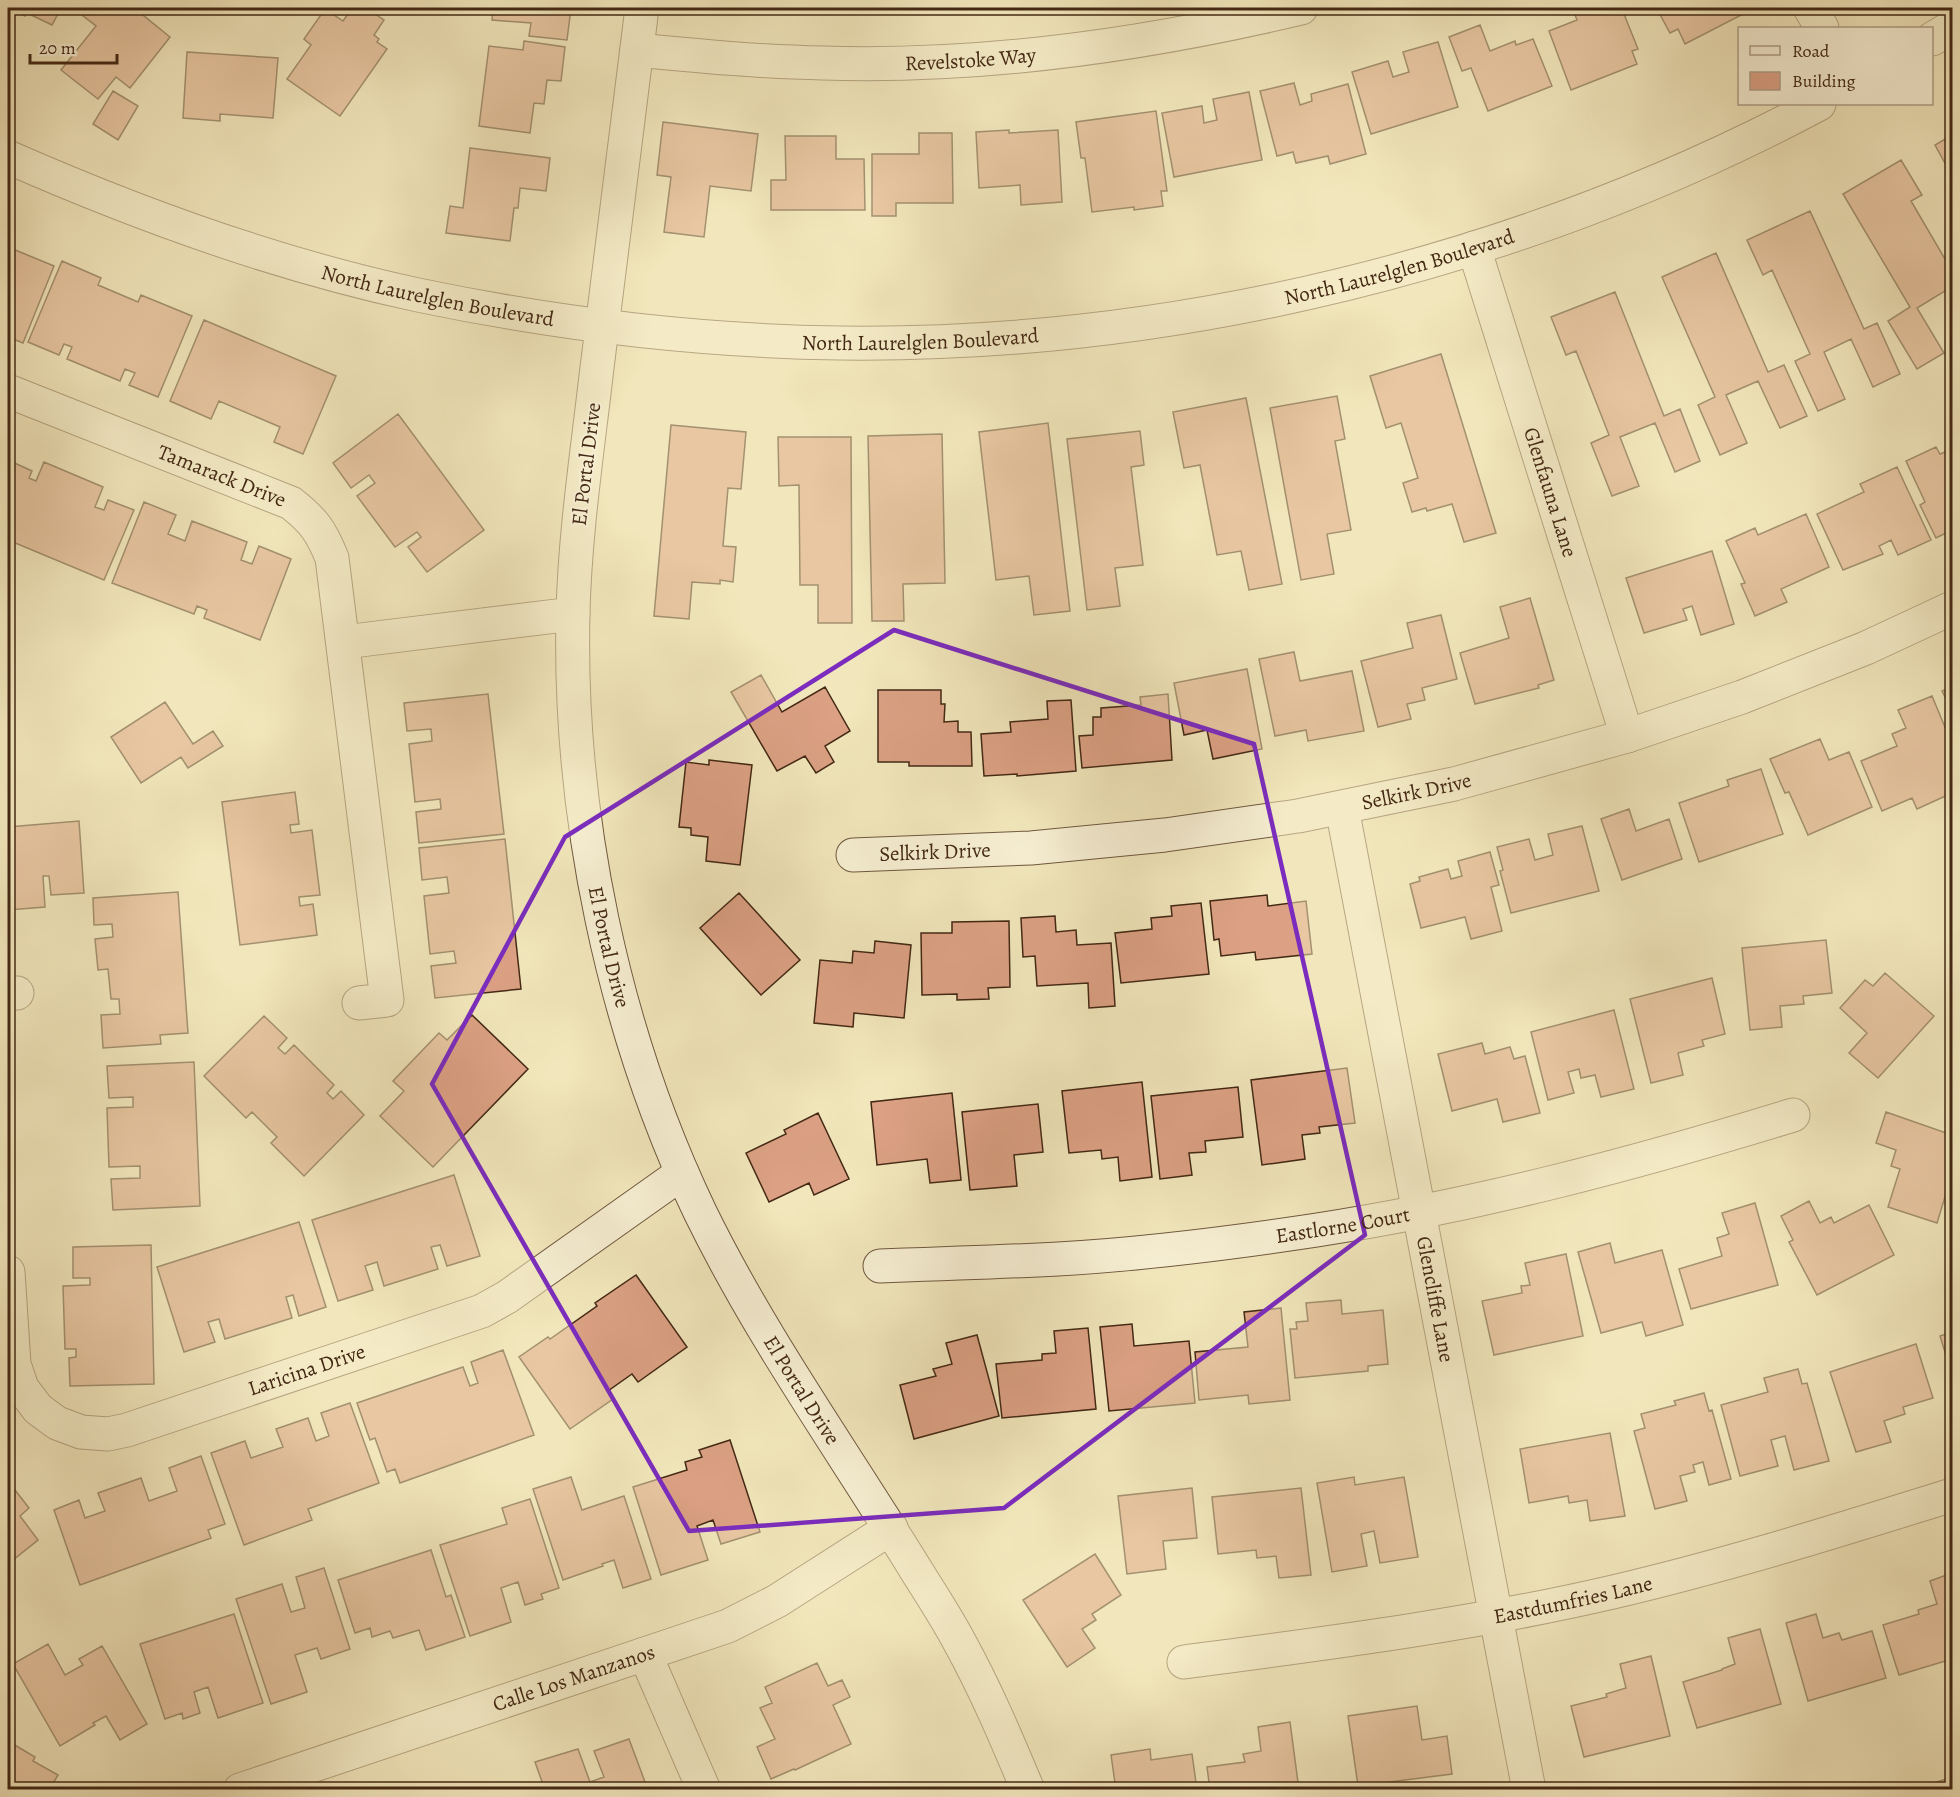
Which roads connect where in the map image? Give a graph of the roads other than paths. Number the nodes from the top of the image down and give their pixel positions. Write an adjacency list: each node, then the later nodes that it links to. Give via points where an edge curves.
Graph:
1 (642, 8): 7 (street, El Portal Drive)
2 (1301, 8): 7 (street, Revelstoke Way, via 1133,42 949,61 825,63)
3 (1810, 8): 4 (street)
4 (1821, 27)
5 (1953, 27): 6 (street)
6 (1933, 38)
7 (637, 50): 11 (street, El Portal Drive)
8 (1817, 105): 10 (street, North Laurelglen Boulevard, via 1693,165 1579,212)
9 (8, 157): 11 (street, North Laurelglen Boulevard, via 107,200 311,268 415,294)
10 (1474, 248): 11 (street, North Laurelglen Boulevard, via 1301,294 1089,330 946,341 839,343 696,336); 16 (street, Glenfauna Lane)
11 (602, 326): 14 (street, El Portal Drive, via 578,524)
12 (8, 391): 15 (street, Tamarack Drive, via 291,503 310,518 324,537 332,558)
13 (1953, 608): 16 (street, Selkirk Drive, via 1866,648 1742,697)
14 (573, 614): 15 (street); 21 (street, El Portal Drive, via 576,730 600,914 623,1005)
15 (344, 642): 19 (street, Tamarack Drive, via 387,1000)
16 (1627, 736): 17 (street, Selkirk Drive, via 1454,784)
17 (1342, 808): 18 (street, Selkirk Drive, via 1165,835 1031,848); 22 (street, Glencliffe Lane)
18 (853, 855)
19 (359, 1003)
20 (1793, 1115): 22 (street, Eastlorne Court, via 1579,1177)
21 (682, 1173): 24 (street, Laricina Drive, via 482,1311 108,1434 81,1432 57,1423 38,1409 22,1388 14,1364); 26 (street, El Portal Drive, via 756,1317)
22 (1419, 1212): 23 (street, Eastlorne Court, via 1162,1250 1059,1259); 27 (street, Glencliffe Lane)
23 (880, 1266)
24 (8, 1272)
25 (1953, 1496): 27 (street, Eastdumfries Lane, via 1784,1548 1613,1592)
26 (891, 1528): 28 (street, Calle Los Manzanos, via 777,1601 728,1626); 32 (street, El Portal Drive, via 960,1642)
27 (1496, 1616): 29 (street, Eastdumfries Lane); 33 (street, Glencliffe Lane)
28 (645, 1654): 30 (street, Calle Los Manzanos); 31 (street)
29 (1184, 1662)
30 (240, 1790)
31 (704, 1790)
32 (1028, 1790)
33 (1530, 1790)

